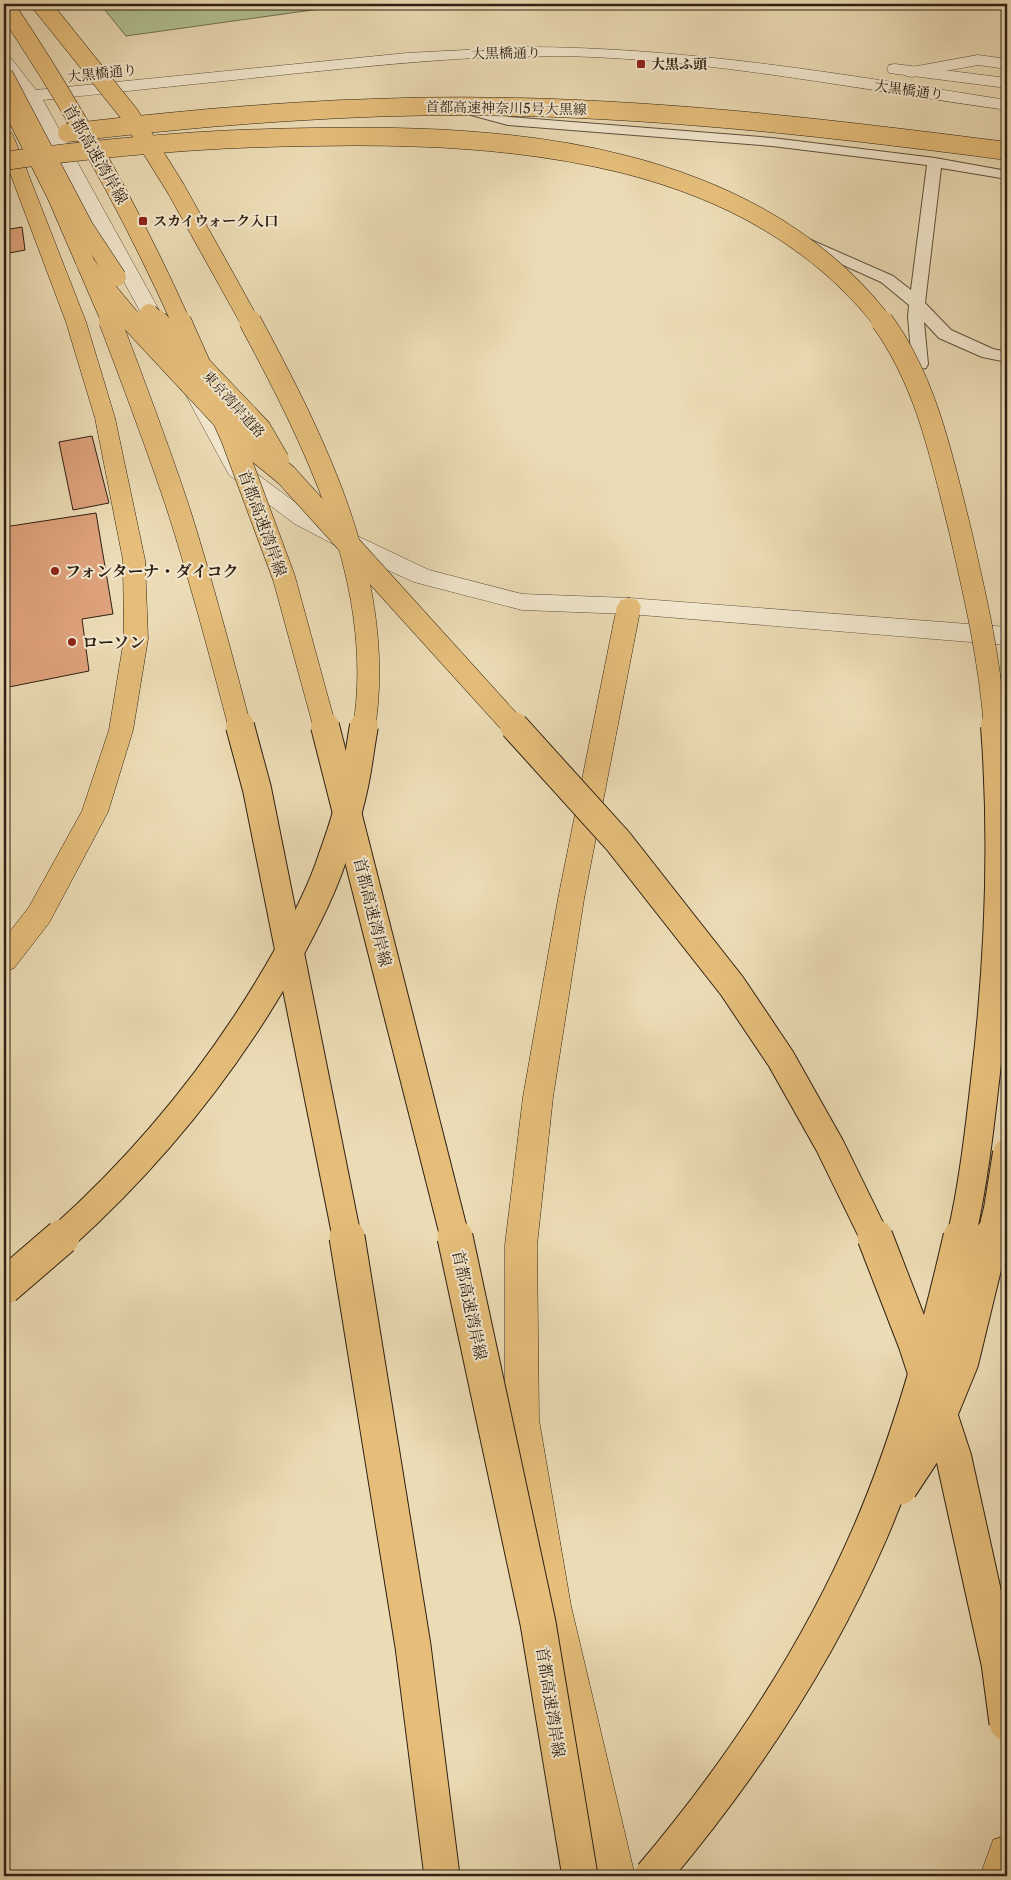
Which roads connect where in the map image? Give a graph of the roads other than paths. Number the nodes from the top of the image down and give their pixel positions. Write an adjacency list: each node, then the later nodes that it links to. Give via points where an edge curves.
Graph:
1 (4, 4): 41 (highway, 首都高速湾岸線, bridge, via 43,62 123,200 232,438 284,578 336,766 458,1248 538,1624)
2 (41, 4): 36 (highway, bridge, via 128,111 187,207 287,390 313,446 352,551 368,656 365,720 355,783 337,849 304,923 263,998 212,1071 150,1148 77,1224)
3 (548, 36): 4 (street, 大黒橋通り, via 681,43)
4 (754, 51)
5 (4, 60): 13 (street)
6 (205, 62): 13 (street, 大黒橋通り)
7 (1007, 64): 9 (street, via 978,60)
8 (883, 68): 9 (street, 大黒橋通り)
9 (912, 72): 11 (street, 大黒橋通り)
10 (4, 74): 30 (highway, 東京湾岸道路, bridge, via 100,254 124,286 260,429)
11 (1007, 83)
12 (4, 85): 13 (street, 大黒橋通り)
13 (19, 90): 14 (street, 大黒橋通り); 15 (street, 大黒橋通り, via 369,60 461,54 600,52 699,60); 31 (street, via 237,470 303,520 422,576 522,602); 40 (highway, bridge, via 56,195 147,417 208,607 257,789 354,1274 413,1646)
14 (4, 100)
15 (1007, 105)
16 (454, 106): 19 (highway, 首都高速神奈川5号大黒線, bridge, via 247,114 142,124); 21 (highway, 首都高速神奈川5号大黒線, bridge, via 589,109 716,117); 25 (lane, bridge, via 508,121 772,142)
17 (4, 110): 30 (highway, 東京湾岸道路, bridge, via 63,227 97,279 134,324 242,438)
18 (4, 135): 34 (highway, via 76,322 106,418 134,560 136,639 121,730 95,812 39,915)
19 (4, 143)
20 (4, 149): 23 (highway, 首都高速神奈川5号大黒線, bridge, via 143,129 245,120 466,112 723,123)
21 (1007, 151)
22 (4, 156): 29 (highway, bridge, via 150,138 236,132 387,130 523,139 628,159 675,172 720,190 808,238 879,301)
23 (1007, 158)
24 (4, 162): 27 (highway, bridge, via 153,143 237,138 375,136 464,140 575,154 672,178 732,204)
25 (935, 162): 26 (lane); 29 (lane, via 916,317)
26 (1007, 175)
27 (789, 236): 28 (lane, bridge, via 886,279 915,302 945,334 988,353); 37 (highway, bridge, via 832,269 867,302 892,336 911,373 943,464 974,590 989,664 998,743 1002,837 1000,931 972,1183 947,1297 915,1413)
28 (1007, 357)
29 (920, 364): 33 (highway, via 942,417 972,525 987,590)
30 (286, 475): 38 (highway, bridge, via 618,842 732,986 786,1068 830,1146 872,1231 916,1343 954,1459 1000,1663)
31 (629, 606): 32 (street); 42 (highway, via 571,899 538,1097 521,1245 522,1420 553,1606)
32 (1007, 636)
33 (1007, 710)
34 (4, 960)
35 (1007, 1153): 37 (highway, bridge, via 998,1209 961,1361 925,1449)
36 (4, 1287)
37 (872, 1530): 43 (highway, bridge, via 820,1635 761,1734 687,1836)
38 (1007, 1723)
39 (1007, 1854): 44 (highway)
40 (442, 1876)
41 (580, 1876)
42 (615, 1876)
43 (652, 1876)
44 (1000, 1876)

